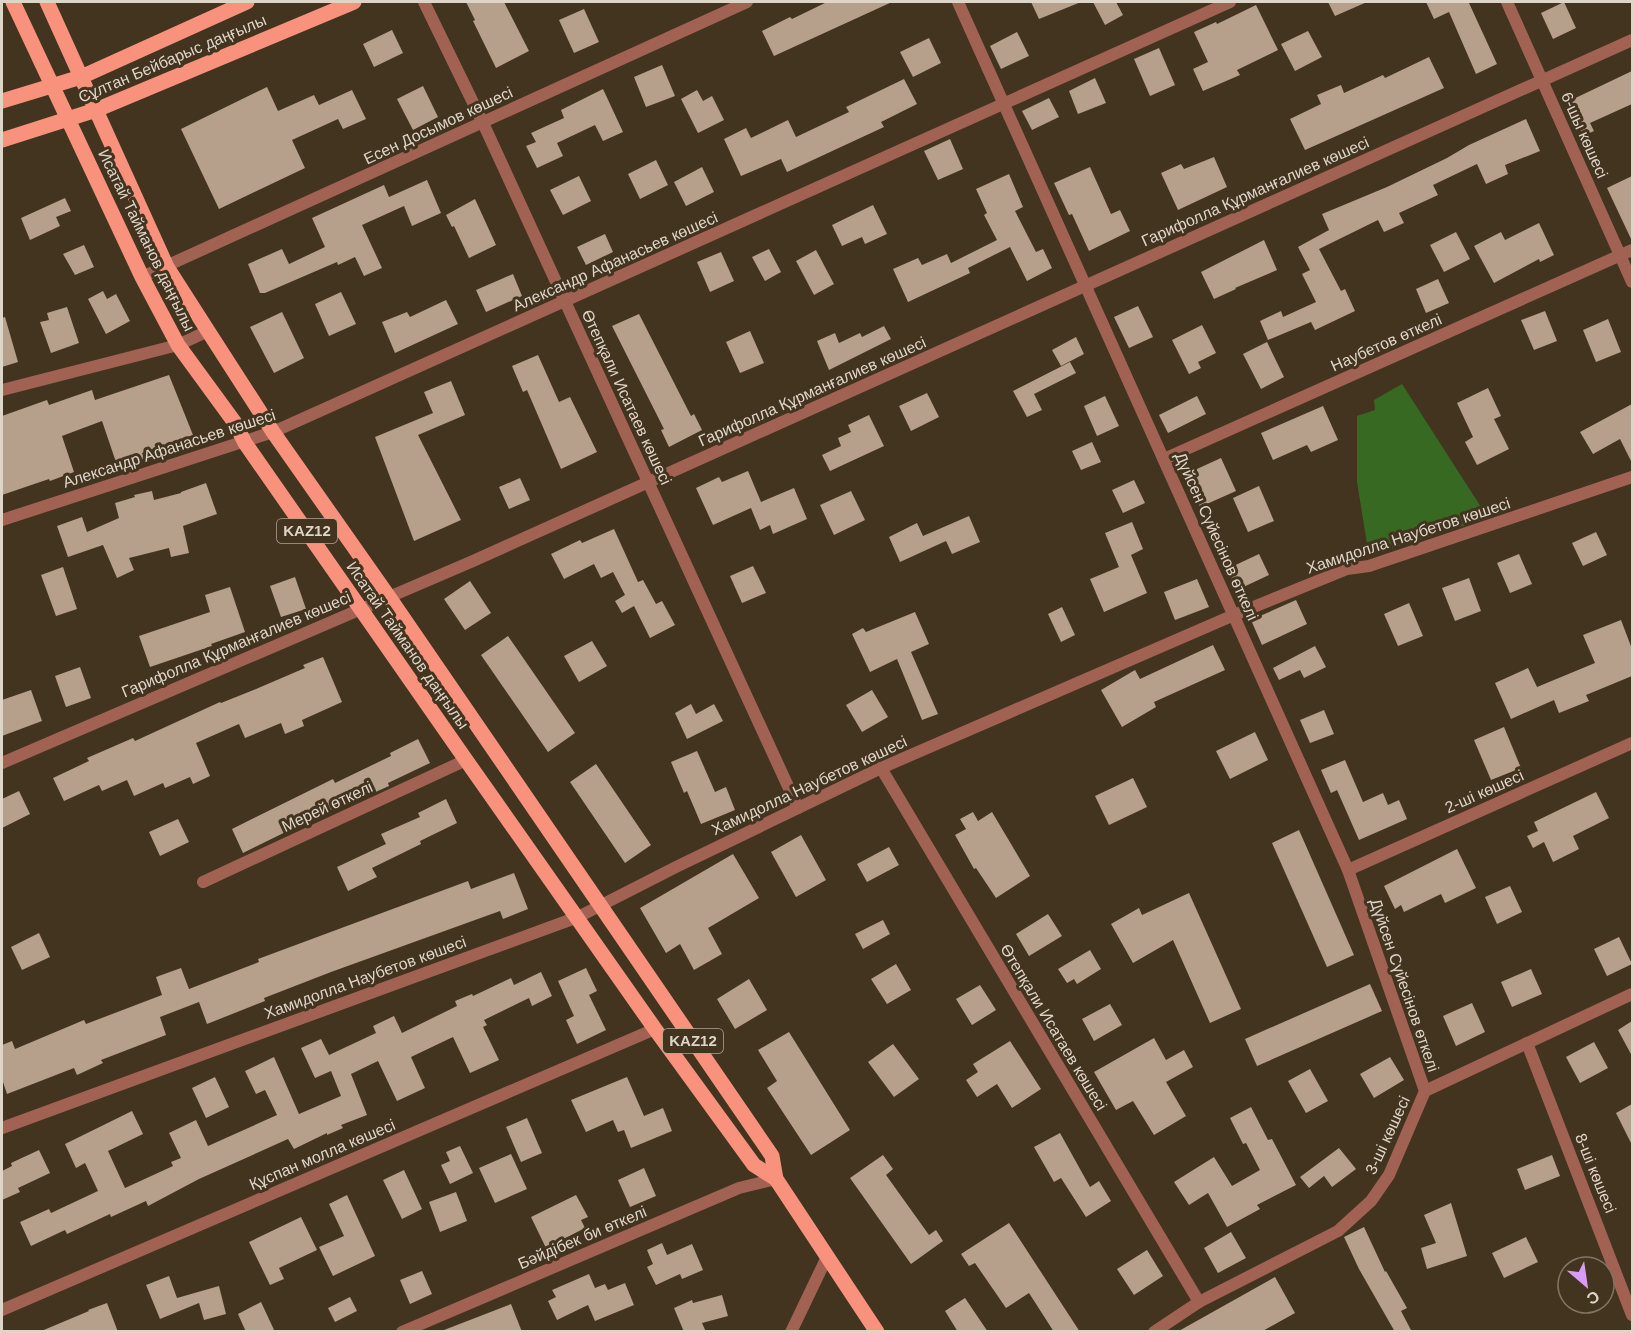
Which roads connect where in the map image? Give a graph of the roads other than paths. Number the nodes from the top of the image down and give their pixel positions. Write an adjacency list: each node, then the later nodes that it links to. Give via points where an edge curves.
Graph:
1 (13, 2): 13 (main road, Исатай Тайманов даңғылы / KAZ12)
2 (47, 2): 11 (main road, Исатай Тайманов даңғылы / KAZ12)
3 (247, 2): 11 (main road, Сұлтан Бейбарыс даңғылы)
4 (354, 2): 16 (main road, Сұлтан Бейбарыс даңғылы)
5 (424, 2): 18 (street, Өтепқали Исатаев көшесі)
6 (747, 2): 18 (street, Есен Досымов көшесі)
7 (958, 2): 15 (street, Дүйсен Сүйесінов өткелі)
8 (1230, 2): 15 (street, Александр Афанасьев көшесі)
9 (1507, 2): 12 (street, 6-шы көшесі)
10 (1632, 40): 12 (street, Гарифолла Құрманғалиев көшесі)
11 (81, 77): 13 (main road, Сұлтан Бейбарыс даңғылы); 16 (main road, Исатай Тайманов даңғылы / KAZ12)
12 (1542, 80): 20 (street, 6-шы көшесі); 24 (street, Гарифолла Құрманғалиев көшесі)
13 (53, 85): 14 (main road, Сұлтан Бейбарыс даңғылы); 17 (main road, Исатай Тайманов даңғылы / KAZ12)
14 (2, 101)
15 (1004, 103): 24 (street, Дүйсен Сүйесінов өткелі); 25 (street, Александр Афанасьев көшесі)
16 (96, 110): 17 (main road, Сұлтан Бейбарыс даңғылы); 21 (main road, Исатай Тайманов даңғылы / KAZ12)
17 (69, 120): 19 (main road, Сұлтан Бейбарыс даңғылы); 22 (main road, Исатай Тайманов даңғылы / KAZ12)
18 (483, 123): 21 (street, Есен Досымов көшесі); 25 (street, Өтепқали Исатаев көшесі)
19 (2, 140)
20 (1627, 253): 23 (street, 6-шы көшесі); 31 (street, Наубетов өткелі)
21 (167, 267): 22 (street, Есен Досымов көшесі); 26 (main road, Исатай Тайманов даңғылы / KAZ12)
22 (142, 277): 27 (main road, Исатай Тайманов даңғылы / KAZ12)
23 (1632, 282)
24 (1086, 285): 31 (street, Дүйсен Сүйесінов өткелі); 33 (street, Гарифолла Құрманғалиев көшесі)
25 (565, 301): 29 (street, Александр Афанасьев көшесі); 33 (street, Өтепқали Исатаев көшесі)
26 (207, 331): 27 (street); 29 (main road, Исатай Тайманов даңғылы / KAZ12)
27 (178, 345): 28 (street); 30 (main road, Исатай Тайманов даңғылы / KAZ12, via 235,423)
28 (2, 390)
29 (273, 432): 30 (street, Александр Афанасьев көшесі); 35 (main road, Исатай Тайманов даңғылы / KAZ12)
30 (245, 443): 34 (street, Александр Афанасьев көшесі); 36 (main road, Исатай Тайманов даңғылы / KAZ12)
31 (1164, 459): 37 (street, Дүйсен Сүйесінов өткелі)
32 (1632, 477): 37 (street, Хамидолла Наубетов көшесі, via 1369,566 1347,569)
33 (648, 483): 35 (street, Гарифолла Құрманғалиев көшесі); 42 (street, Өтепқали Исатаев көшесі)
34 (2, 520)
35 (389, 597): 36 (street, Гарифолла Құрманғалиев көшесі); 45 (main road, Исатай Тайманов даңғылы / KAZ12)
36 (362, 609): 39 (main road, Исатай Тайманов даңғылы / KAZ12); 40 (street, Гарифолла Құрманғалиев көшесі)
37 (1234, 615): 41 (street, Хамидолла Наубетов көшесі); 43 (street, Дүйсен Сүйесінов өткелі)
38 (1632, 742): 43 (street, 2-ші көшесі)
39 (466, 760): 44 (street, Мерей өткелі); 46 (main road, Исатай Тайманов даңғылы / KAZ12)
40 (2, 763)
41 (882, 768): 42 (street, Хамидолла Наубетов көшесі); 54 (street, Өтепқали Исатаев көшесі)
42 (798, 808): 45 (street, Хамидолла Наубетов көшесі)
43 (1348, 870): 50 (street, Дүйсен Сүйесінов өткелі)
44 (203, 882)
45 (601, 906): 46 (street, Хамидолла Наубетов көшесі); 52 (main road, Исатай Тайманов даңғылы / KAZ12, via 772,1156)
46 (578, 917): 48 (main road, Исатай Тайманов даңғылы / KAZ12); 51 (street, Хамидолла Наубетов көшесі)
47 (1632, 994): 49 (street, 3-ші көшесі)
48 (655, 1029): 52 (main road, Исатай Тайманов даңғылы / KAZ12, via 754,1165); 55 (street, Құспан молла көшесі)
49 (1527, 1043): 50 (street, 3-ші көшесі); 56 (street, 8-ші көшесі)
50 (1425, 1091): 54 (street, 3-ші көшесі, via 1389,1175 1371,1201 1338,1231)
51 (2, 1128)
52 (776, 1179): 53 (main road, Исатай Тайманов даңғылы / KAZ12); 57 (street, Бәйдібек би өткелі, via 739,1188)
53 (827, 1257): 58 (street); 59 (main road, Исатай Тайманов даңғылы / KAZ12)
54 (1199, 1302): 60 (street, 3-ші көшесі)
55 (2, 1310)
56 (1632, 1315)
57 (402, 1332)
58 (791, 1332)
59 (877, 1332)
60 (1154, 1332)

